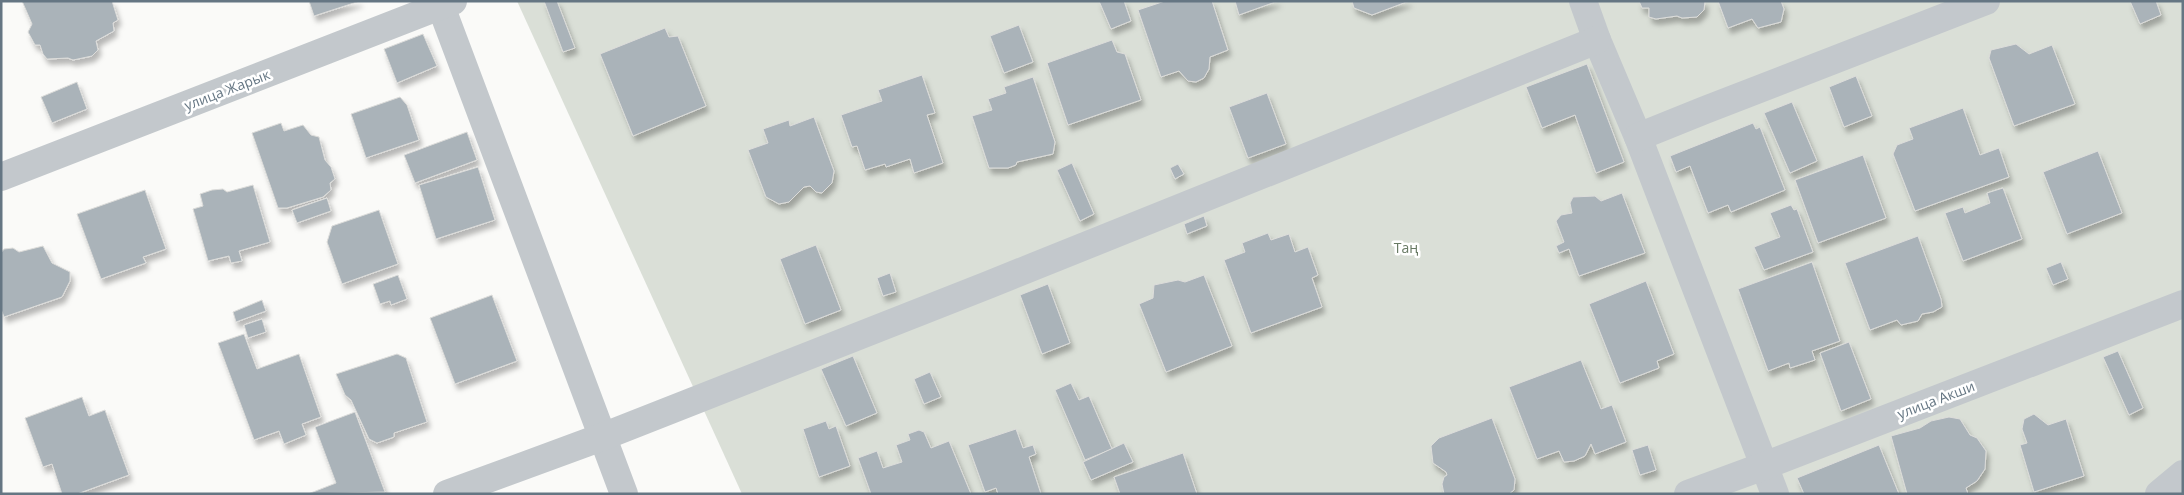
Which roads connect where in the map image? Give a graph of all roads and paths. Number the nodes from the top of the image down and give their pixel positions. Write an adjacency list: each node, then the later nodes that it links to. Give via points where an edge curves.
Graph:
1 (1583, 1): 4 (street)
2 (1986, 1): 5 (street)
3 (444, 3): 6 (street, улица Жарык); 8 (street)
4 (1597, 40): 5 (street); 8 (street)
5 (1638, 137): 9 (street)
6 (1, 177)
7 (2183, 304): 9 (street, улица Акши)
8 (602, 437): 11 (street); 12 (street)
9 (1764, 466): 13 (street, улица Акши); 14 (street)
10 (2183, 474): 15 (street)
11 (447, 494)
12 (624, 494)
13 (1688, 494)
14 (1775, 494)
15 (2159, 494)

